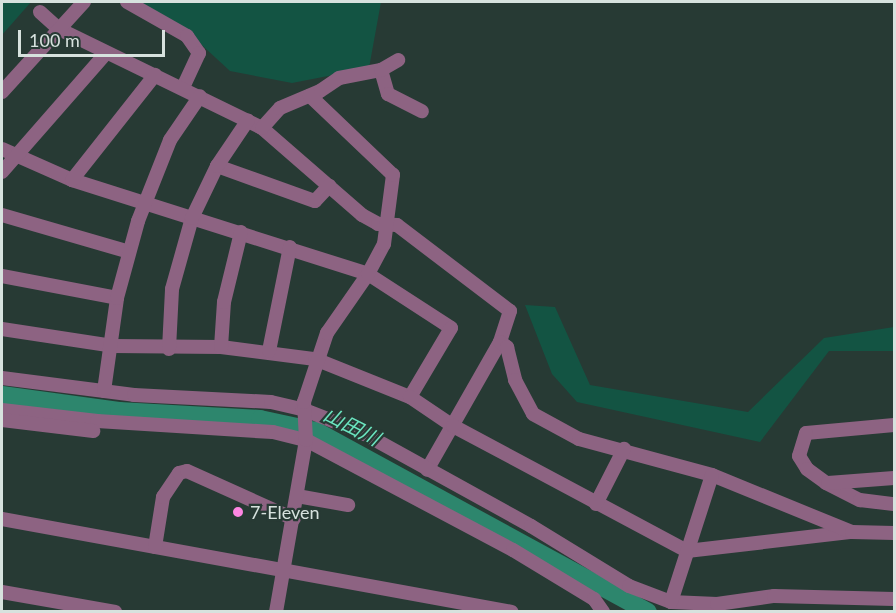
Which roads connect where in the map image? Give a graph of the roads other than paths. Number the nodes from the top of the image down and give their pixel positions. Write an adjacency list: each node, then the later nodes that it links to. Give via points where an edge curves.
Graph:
1 (84, 2): 4 (street)
2 (127, 2): 9 (street, via 187,36 199,53)
3 (40, 12): 4 (street)
4 (59, 29): 5 (street); 10 (street)
5 (106, 52): 8 (street); 17 (street)
6 (398, 60): 7 (street)
7 (381, 70): 12 (street, via 339,78); 13 (street, via 388,94)
8 (155, 75): 9 (street); 20 (street)
9 (183, 88): 11 (street)
10 (2, 92)
11 (200, 96): 14 (street); 22 (street, via 170,140)
12 (310, 96): 15 (street, via 280,108); 25 (street, via 393,175)
13 (422, 111)
14 (249, 120): 15 (street); 18 (street)
15 (262, 128): 21 (street)
16 (2, 149): 17 (street)
17 (16, 156): 19 (street); 20 (street)
18 (217, 166): 21 (street, via 315,201); 24 (street)
19 (2, 172)
20 (72, 180): 22 (street)
21 (329, 186): 25 (street, via 362,215)
22 (144, 203): 24 (street); 28 (street)
23 (2, 215): 28 (street)
24 (192, 218): 26 (street); 36 (street, via 172,289)
25 (388, 225): 29 (street); 33 (street, via 397,225 510,311)
26 (241, 232): 27 (street); 35 (street, via 224,302)
27 (290, 247): 29 (street); 37 (street)
28 (129, 252): 31 (street)
29 (368, 274): 38 (street, via 327,333); 41 (street, via 451,328)
30 (2, 276): 31 (street)
31 (117, 298): 34 (street)
32 (2, 329): 34 (street)
33 (500, 342): 46 (street); 49 (street, via 507,347 515,380 533,414 579,439)
34 (113, 346): 36 (street); 40 (street)
35 (221, 347): 36 (street); 37 (street)
36 (169, 349)
37 (269, 351): 38 (street)
38 (315, 359): 41 (street); 43 (street)
39 (2, 378): 40 (street)
40 (104, 391): 43 (street, via 261,402)
41 (410, 397): 46 (street)
42 (2, 410): 48 (street)
43 (303, 412): 48 (street); 50 (street, via 361,432)
44 (2, 420): 47 (street)
45 (894, 425): 53 (street, via 806,433 799,456 807,469)
46 (453, 426): 50 (street); 55 (street)
47 (93, 431)
48 (305, 437): 54 (street); 71 (street, via 513,550 594,599)
49 (624, 449): 51 (street); 55 (street)
50 (427, 470): 67 (street, via 531,525 629,586)
51 (712, 475): 60 (street); 63 (street)
52 (894, 478): 53 (street)
53 (826, 483): 56 (street, via 860,500)
54 (297, 496): 57 (street); 59 (street)
55 (596, 504): 63 (street)
56 (894, 504)
57 (348, 506)
58 (2, 519): 62 (street)
59 (294, 519): 62 (street, via 187,471 179,473 163,497); 64 (street)
60 (852, 532): 61 (street); 63 (street)
61 (894, 533)
62 (155, 547): 64 (street)
63 (687, 551): 67 (street)
64 (284, 570): 69 (street); 70 (street)
65 (2, 592): 68 (street)
66 (894, 599): 67 (street, via 774,596 717,604)
67 (671, 602)
68 (115, 612)
69 (276, 612)
70 (512, 612)
71 (603, 612)

